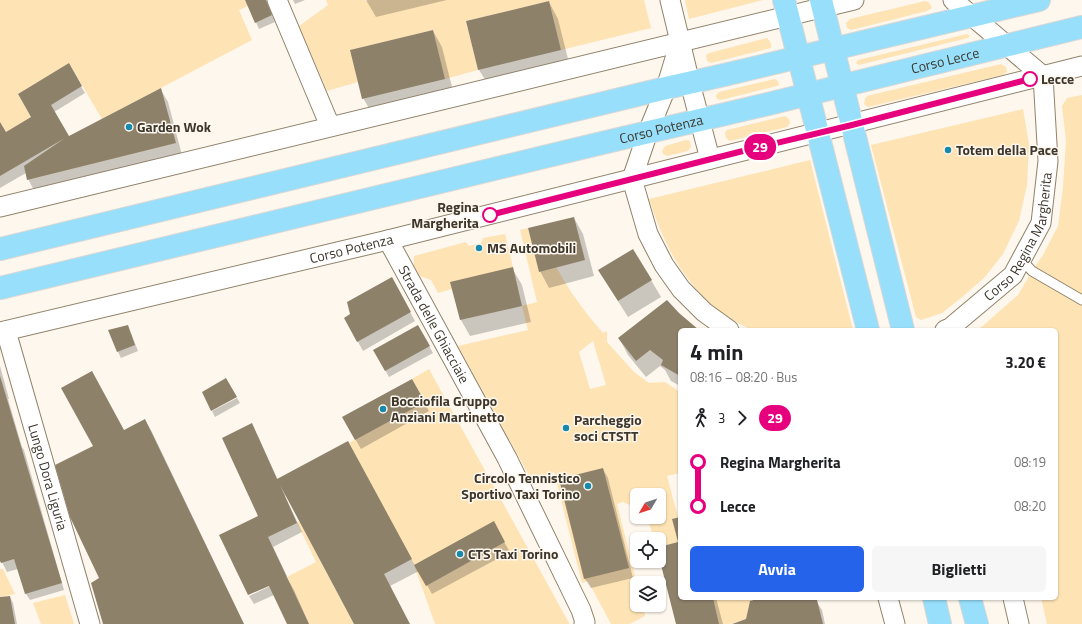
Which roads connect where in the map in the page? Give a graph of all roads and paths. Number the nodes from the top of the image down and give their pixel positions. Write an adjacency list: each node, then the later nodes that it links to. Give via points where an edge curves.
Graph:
1 (277, 0): 22 (street)
2 (670, 0): 10 (street)
3 (854, 0): 6 (street)
4 (953, 0): 8 (street)
5 (1039, 0): 8 (main road)
6 (822, 4): 7 (street); 12 (main road)
7 (787, 8): 10 (street); 13 (main road)
8 (972, 16): 11 (street); 12 (main road)
9 (1082, 27): 11 (main road, Corso Lecce)
10 (680, 42): 16 (street); 18 (street); 22 (street)
11 (1006, 45): 15 (street); 17 (main road, Corso Lecce)
12 (833, 49): 13 (main road); 17 (main road)
13 (800, 57): 16 (main road); 19 (main road)
14 (1082, 66): 15 (street)
15 (1043, 76): 21 (street); 30 (street, Corso Regina Margherita, via 1048,161 1041,223)
16 (690, 83): 18 (main road); 20 (street)
17 (842, 86): 19 (main road, Corso Lecce); 21 (main road)
18 (666, 88): 23 (street); 29 (main road)
19 (808, 94): 20 (main road, Corso Potenza); 24 (main road)
20 (700, 120): 23 (main road, Corso Potenza); 25 (street)
21 (852, 125): 24 (street); 35 (main road)
22 (330, 126): 27 (street)
23 (648, 132): 26 (street); 31 (main road, Corso Potenza)
24 (819, 133): 25 (street, Corso Potenza); 34 (main road)
25 (710, 159): 26 (street, Corso Potenza)
26 (632, 180): 28 (street, Corso Potenza); 33 (street, via 648,234 664,265 681,289 704,312)
27 (0, 207)
28 (388, 240): 37 (street, Corso Potenza); 43 (street, Strada delle Ghiacciaie, via 507,458 581,610)
29 (0, 250)
30 (1022, 259): 32 (lane, via 1032,271); 36 (street, Corso Regina Margherita, via 1013,275)
31 (0, 288)
32 (1082, 300)
33 (727, 328)
34 (868, 328)
35 (903, 328)
36 (949, 328)
37 (3, 331): 42 (street, Lungo Dora Liguria)
38 (889, 600): 44 (street)
39 (934, 600): 45 (main road)
40 (971, 600): 46 (main road)
41 (1013, 600): 47 (street)
42 (90, 624)
43 (584, 624)
44 (895, 624)
45 (940, 624)
46 (977, 624)
47 (1019, 624)

